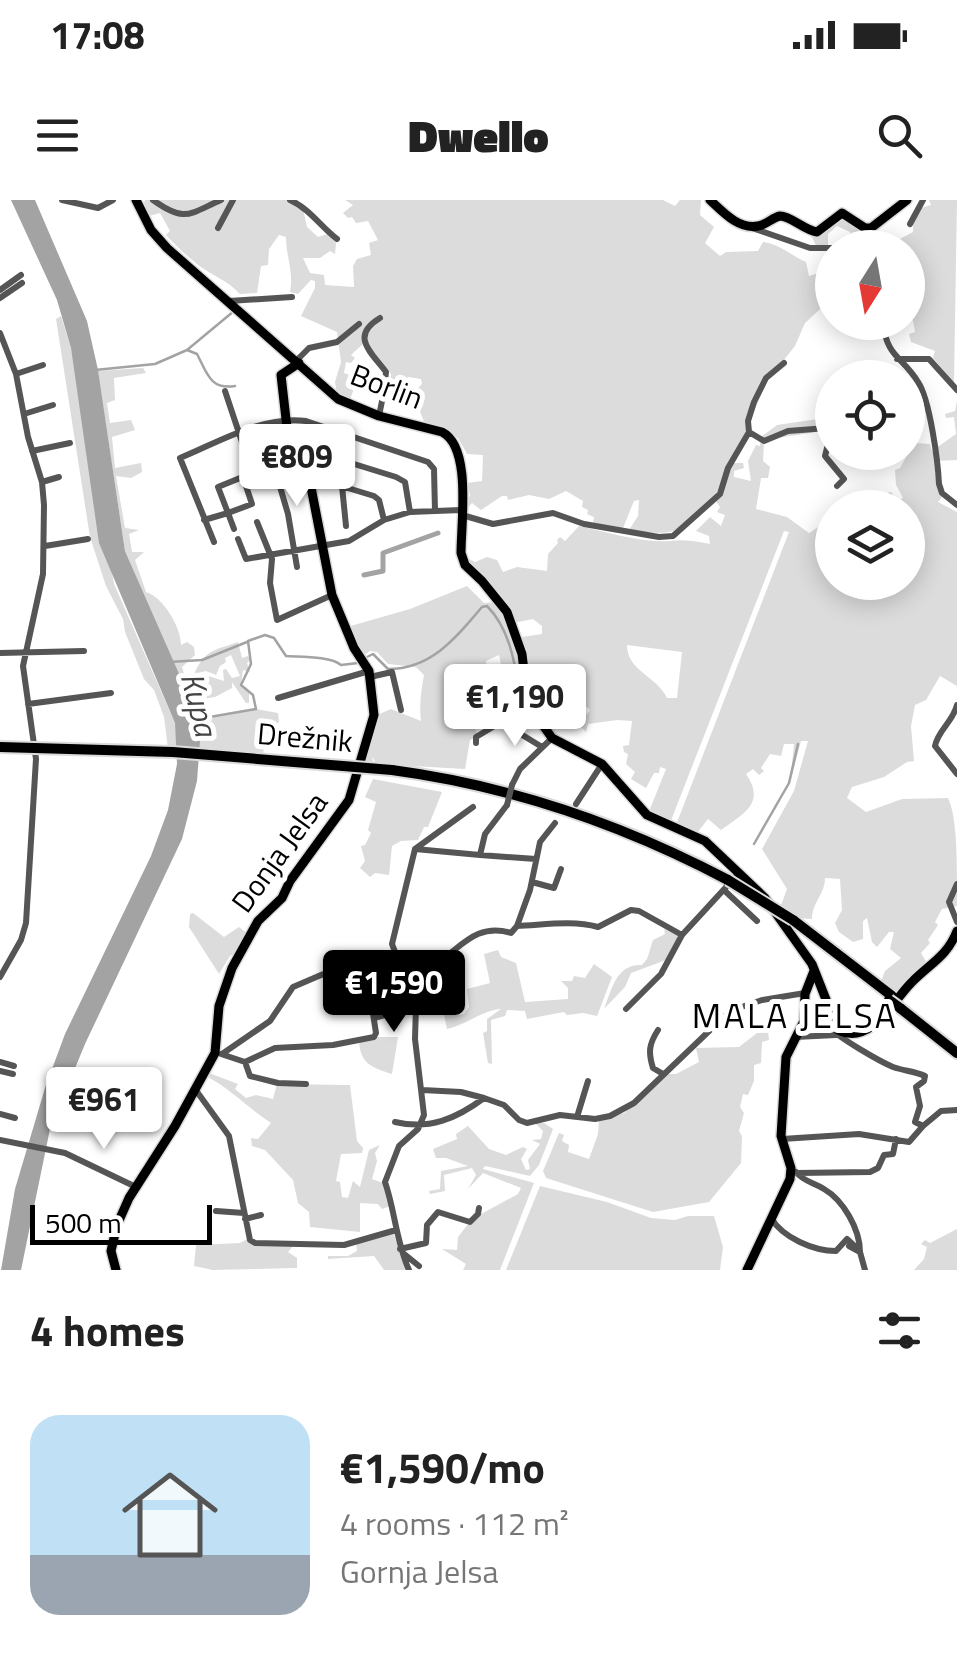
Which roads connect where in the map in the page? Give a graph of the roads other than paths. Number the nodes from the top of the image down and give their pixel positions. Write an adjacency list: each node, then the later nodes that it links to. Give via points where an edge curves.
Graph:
1 (62, 200): 11 (street)
2 (113, 200): 11 (street, via 98,208)
3 (136, 200): 20 (main road, Borlin, via 158,238)
4 (153, 200): 5 (street, via 190,216)
5 (221, 200)
6 (234, 200): 14 (street)
7 (290, 200): 15 (street)
8 (710, 200): 13 (main road)
9 (907, 200): 13 (main road, via 868,229 842,213 820,232 784,216)
10 (923, 200): 12 (street)
11 (76, 201)
12 (910, 224)
13 (751, 227): 16 (street)
14 (218, 228)
15 (337, 239)
16 (815, 248)
17 (0, 290): 19 (street, via 22,279)
18 (292, 297): 20 (street)
19 (0, 298)
20 (229, 301): 26 (main road, Borlin)
21 (380, 318): 33 (street, via 364,334 386,372)
22 (359, 324): 26 (street, via 337,342 308,348)
23 (0, 334): 29 (street)
24 (886, 340): 25 (street)
25 (896, 359): 31 (street, via 930,359); 53 (street, via 920,384 942,493)
26 (297, 362): 36 (main road, Borlin, via 338,399); 37 (main road, via 281,375)
27 (784, 363): 38 (street, via 766,378)
28 (43, 365): 29 (street)
29 (16, 374): 35 (street)
30 (366, 374): 33 (street)
31 (957, 390)
32 (225, 391): 39 (street)
33 (384, 391): 36 (street)
34 (53, 405): 35 (street)
35 (24, 414): 41 (street)
36 (379, 416): 57 (main road, Borlin, via 453,439 461,462)
37 (286, 418): 39 (street); 42 (main road); 54 (street, via 428,462)
38 (749, 432): 52 (street, via 764,441 827,428 825,456 844,479); 57 (street, via 720,494 673,536 553,514 493,524)
39 (238, 433): 43 (street); 46 (street)
40 (70, 443): 41 (street)
41 (32, 451): 49 (street)
42 (300, 452): 45 (street); 55 (street, via 396,477 405,482); 66 (main road)
43 (180, 458): 44 (street); 58 (street)
44 (171, 461)
45 (273, 464): 46 (street); 68 (street)
46 (252, 472): 48 (street)
47 (59, 477): 49 (street)
48 (243, 477): 56 (street, via 252,504); 56 (street, via 218,487)
49 (42, 482): 67 (street)
50 (328, 482): 51 (street)
51 (342, 486): 59 (street, via 380,500); 61 (street)
52 (837, 486)
53 (957, 505)
54 (435, 511): 55 (street); 57 (street)
55 (410, 512): 59 (street)
56 (228, 513): 58 (street); 62 (street)
57 (461, 513): 81 (main road, via 460,554 506,612 522,654 528,704)
58 (204, 520): 65 (street)
59 (384, 520): 66 (street, via 348,541)
60 (257, 522): 69 (street)
61 (346, 526)
62 (234, 529)
63 (238, 538): 69 (street, via 246,559)
64 (88, 539): 67 (street)
65 (214, 542)
66 (324, 543): 68 (street); 71 (main road)
67 (45, 546): 74 (street)
68 (294, 550): 69 (street); 70 (street)
69 (270, 554): 71 (street, via 276,620)
70 (297, 567)
71 (332, 595): 75 (main road)
72 (84, 652): 74 (street)
73 (0, 653): 74 (street)
74 (25, 653): 78 (street)
75 (370, 674): 77 (street); 80 (street, via 392,672); 116 (main road, Donja Jelsa, via 374,715 348,800 252,931 222,993)
76 (110, 693): 78 (street)
77 (278, 698)
78 (28, 704): 106 (street, via 36,759 26,923)
79 (957, 706): 86 (street, via 935,746)
80 (401, 710)
81 (552, 738): 83 (street); 85 (main road)
82 (476, 743): 83 (street, via 501,722)
83 (542, 747): 91 (street, bridge, via 520,769)
84 (0, 750): 97 (highway, Drežnik, bridge, via 219,759 481,786 642,838)
85 (602, 764): 87 (street); 94 (main road, via 643,812 700,838)
86 (957, 774)
87 (576, 804)
88 (473, 807): 90 (street)
89 (555, 823): 92 (street)
90 (415, 848): 91 (street); 103 (street, via 395,926)
91 (480, 855): 92 (street)
92 (536, 860): 95 (street)
93 (561, 869): 95 (street, via 554,888)
94 (740, 873): 97 (street); 104 (main road)
95 (532, 882): 100 (street)
96 (957, 884): 99 (street, via 949,902)
97 (726, 885): 98 (street); 102 (street); 115 (highway, Drežnik, bridge, via 792,922)
98 (757, 921)
99 (957, 922)
100 (518, 926): 102 (street, via 598,927 631,910); 105 (street, via 512,933 466,940 426,968)
101 (957, 931): 109 (main road, via 944,957 874,1024 845,1034)
102 (682, 935): 110 (street, via 662,974)
103 (396, 956): 105 (street); 111 (street, via 387,968 396,1012); 116 (street, via 293,986 270,1021)
104 (814, 970): 107 (main road); 109 (main road)
105 (404, 972): 124 (street, via 416,1006)
106 (0, 977)
107 (806, 992): 114 (main road, via 804,1021); 120 (street, via 730,1011)
108 (370, 994): 111 (street)
109 (829, 1007): 113 (street, via 829,1028)
110 (626, 1009)
111 (374, 1018): 118 (street, via 375,1036 275,1048)
112 (658, 1030): 120 (street, via 648,1054)
113 (836, 1034): 114 (street); 131 (street, via 878,1060 925,1076 916,1090 915,1122)
114 (794, 1036): 133 (main road, via 786,1057)
115 (957, 1050)
116 (218, 1054): 118 (street); 123 (main road, Donja Jelsa)
117 (0, 1062): 119 (street, via 13,1070)
118 (246, 1062): 122 (street, via 250,1076)
119 (0, 1071)
120 (663, 1074): 128 (street, via 624,1110 595,1119)
121 (588, 1081): 128 (street)
122 (306, 1084)
123 (194, 1088): 137 (main road, Donja Jelsa); 141 (street, via 229,1136)
124 (422, 1090): 125 (street); 132 (street)
125 (484, 1098): 128 (street, via 528,1122); 132 (street, via 444,1122)
126 (954, 1109): 131 (street)
127 (0, 1114): 129 (street)
128 (577, 1116)
129 (15, 1118)
130 (395, 1122): 132 (street)
131 (923, 1126): 134 (street, via 908,1142)
132 (419, 1127): 143 (street, via 399,1146 385,1182)
133 (782, 1139): 134 (street); 136 (main road)
134 (896, 1139): 136 (street, via 893,1154 870,1172)
135 (0, 1140): 137 (street, via 59,1151)
136 (794, 1171): 142 (main road); 146 (street, via 828,1190 848,1216)
137 (136, 1187): 148 (main road, Donja Jelsa, via 113,1238)
138 (479, 1208): 145 (street, via 470,1222 438,1212 427,1224 426,1242)
139 (216, 1211): 141 (street)
140 (261, 1215): 141 (street)
141 (244, 1216): 143 (street, via 256,1244 344,1245)
142 (770, 1218): 146 (street, via 810,1246 832,1252 847,1238); 150 (main road)
143 (396, 1230): 145 (street)
144 (850, 1246): 146 (street)
145 (401, 1251): 147 (street); 149 (street)
146 (860, 1252): 151 (street)
147 (419, 1266)
148 (116, 1270)
149 (408, 1270)
150 (747, 1270)
151 (865, 1270)

